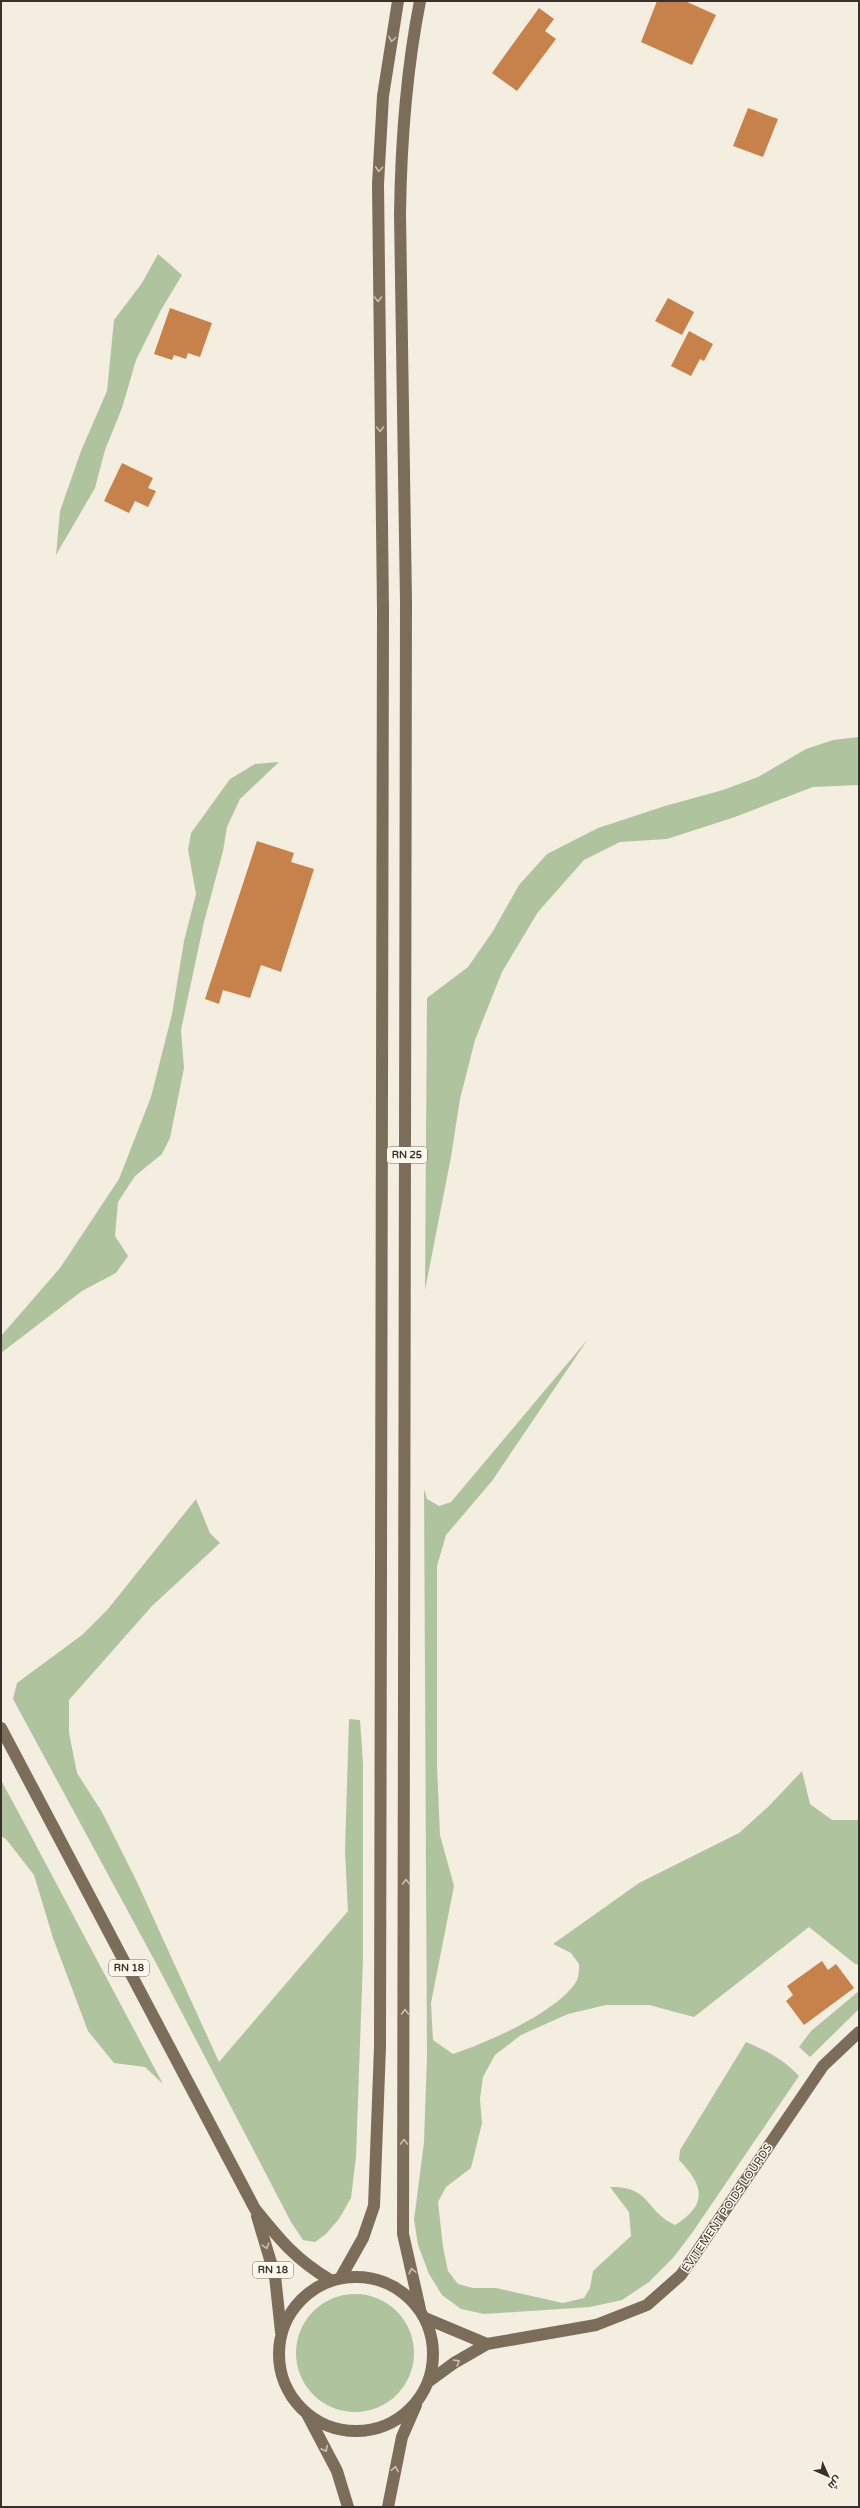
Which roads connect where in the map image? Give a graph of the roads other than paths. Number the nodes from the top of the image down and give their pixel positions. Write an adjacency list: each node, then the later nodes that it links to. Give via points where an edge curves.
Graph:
1 (398, 1): 6 (main road, RN 25, one-way to 6, via 383,96 378,184 383,611 380,2047 374,2206 363,2238)
2 (420, 1): 7 (main road, RN 25, one-way to 2, via 404,2234 406,610 400,214 400,157 406,84)
3 (1, 1728): 5 (main road, RN 18)
4 (859, 2032): 9 (main road, ÉVITEMENT POIDS LOURDS, via 823,2066 680,2275 647,2305 596,2325)
5 (255, 2209): 6 (main road, RN 18, via 288,2250 306,2266); 8 (main road, RN 18, one-way to 8, via 275,2276)
6 (336, 2279): 7 (main road, via 371,2277 392,2285 399,2288); 8 (main road, via 308,2292 295,2306)
7 (423, 2313): 9 (main road); 10 (main road, via 434,2350)
8 (281, 2334): 12 (main road, via 278,2356 282,2378 292,2398)
9 (487, 2344): 10 (main road, one-way to 9)
10 (428, 2382): 11 (main road)
11 (419, 2399): 12 (main road, via 401,2416 379,2428 354,2431 329,2427); 14 (main road, one-way to 11, via 402,2437)
12 (307, 2414): 13 (main road, one-way to 13, via 337,2471)
13 (348, 2507)
14 (388, 2507)

